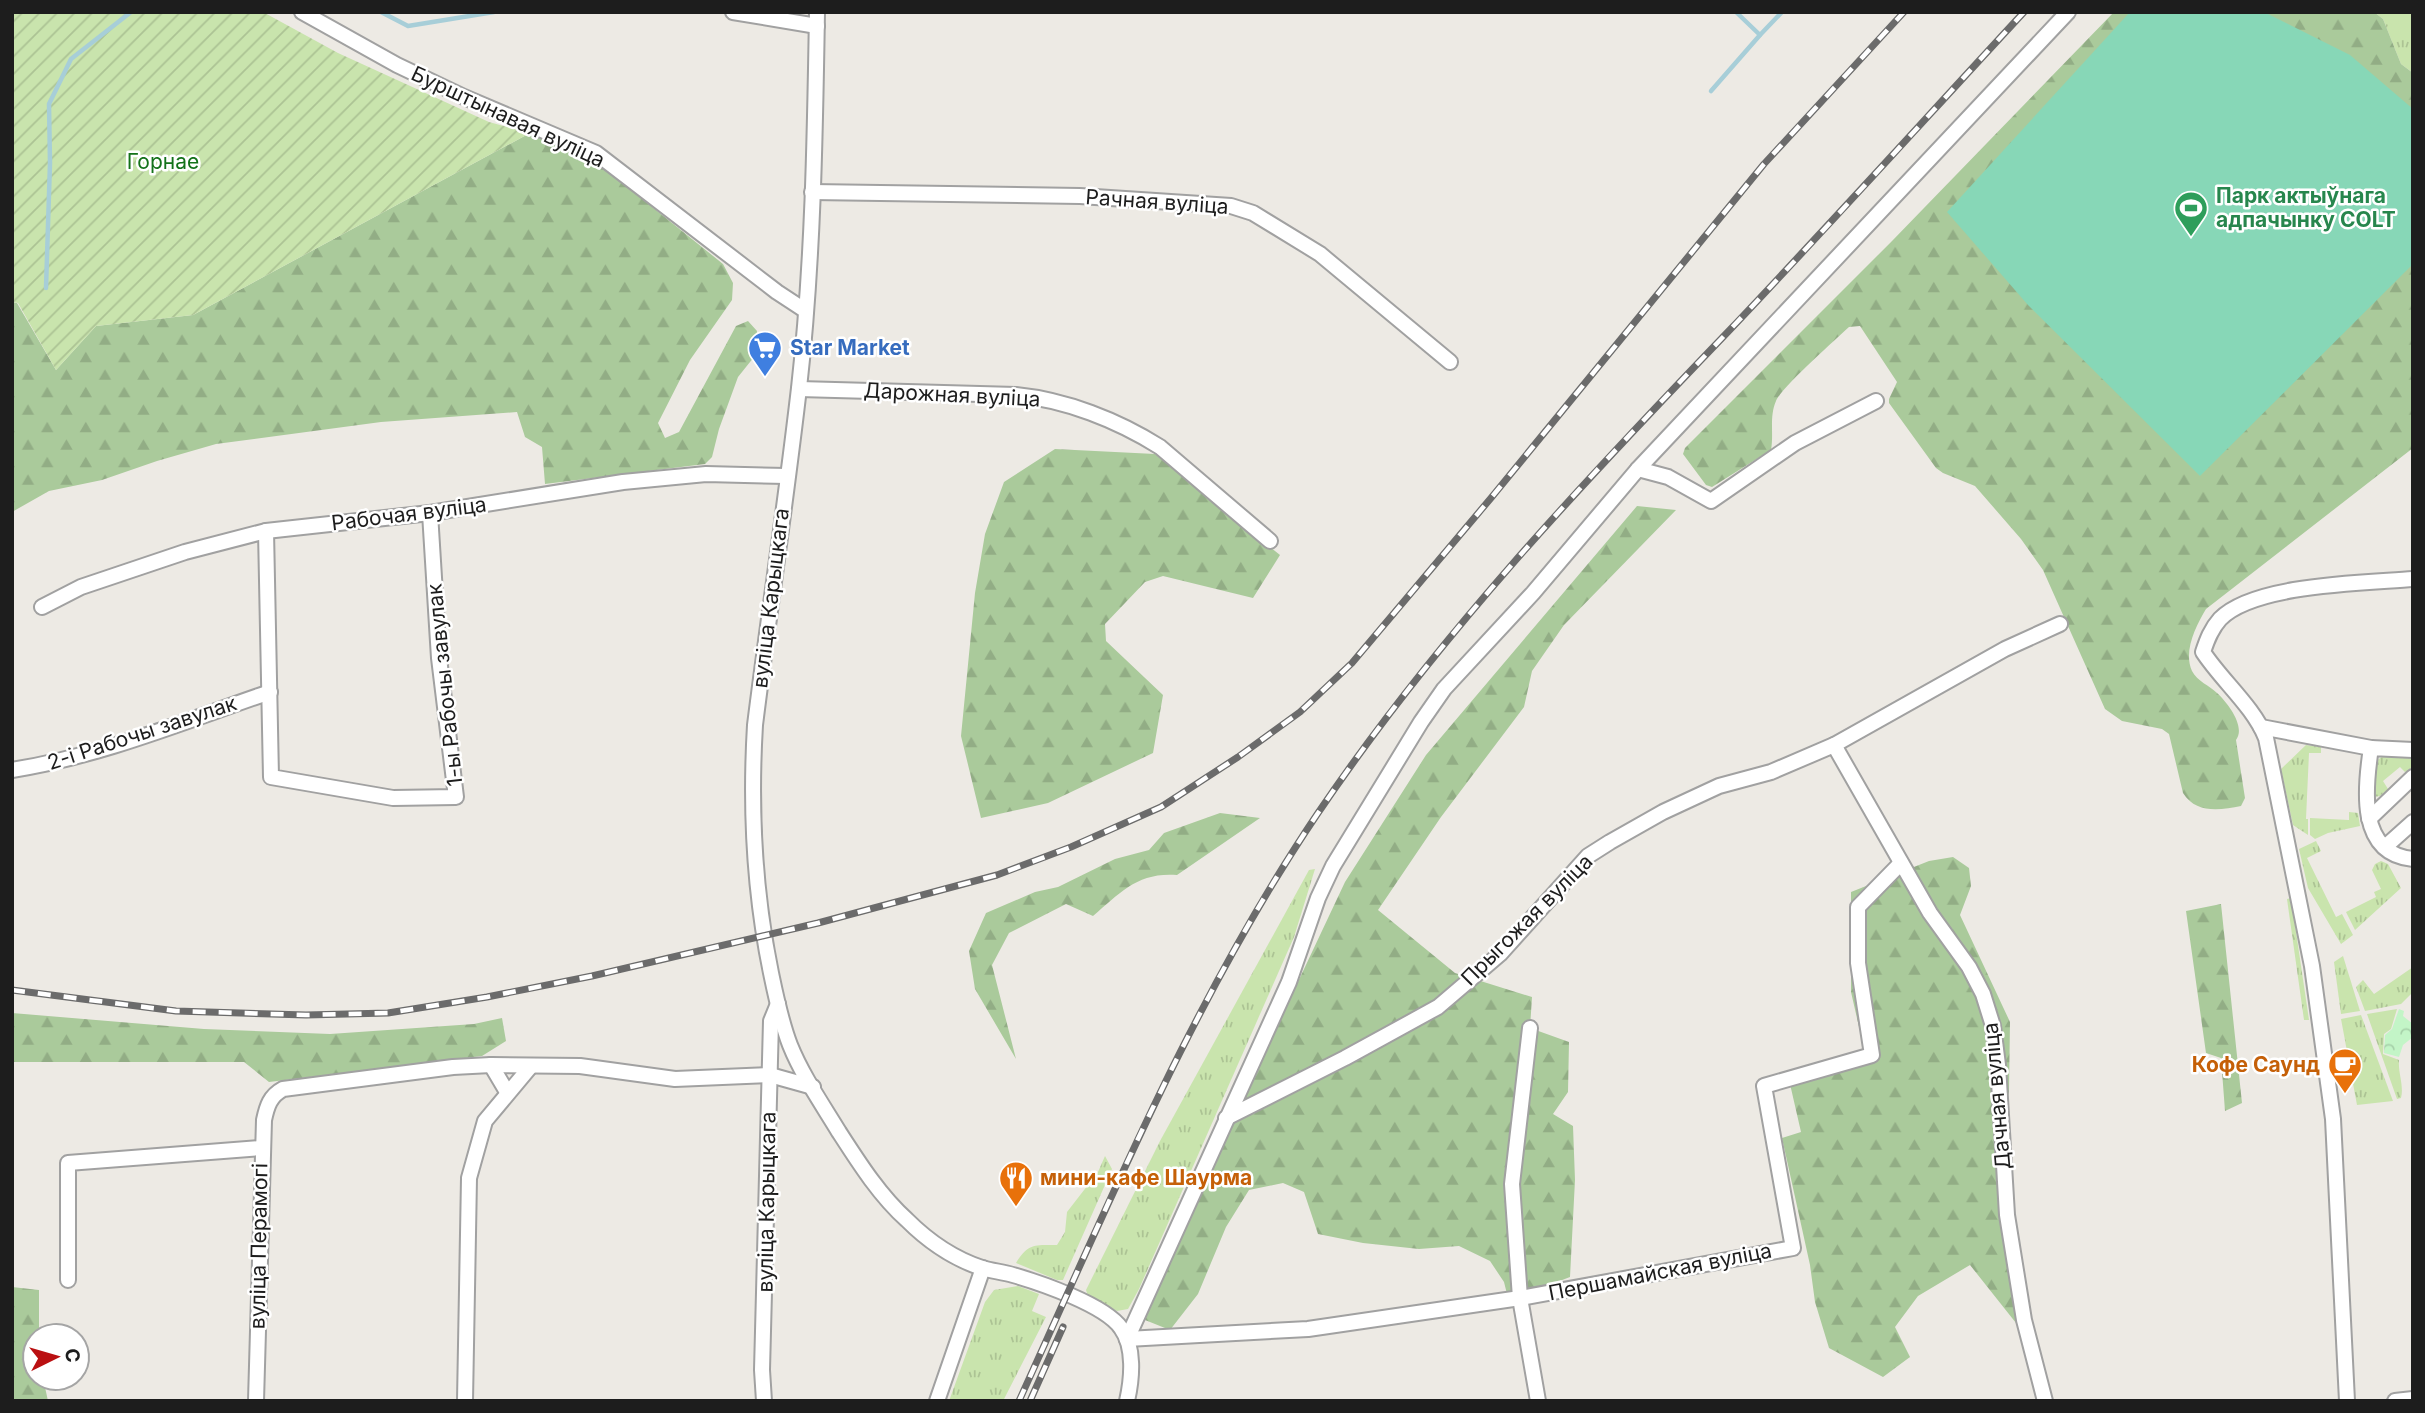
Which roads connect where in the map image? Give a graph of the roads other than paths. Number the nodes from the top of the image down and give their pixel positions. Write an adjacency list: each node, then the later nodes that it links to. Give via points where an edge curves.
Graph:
1 (302, 12): 6 (street, Бурштынавая вуліца, via 397,65 596,153)
2 (733, 12): 4 (street)
3 (2068, 12): 10 (street)
4 (817, 19): 5 (street, вуліца Карыцкага)
5 (812, 192): 6 (street, вуліца Карыцкага); 7 (street, Рачная вуліца, via 1080,196 1231,206 1253,212 1320,254)
6 (806, 310): 8 (street, вуліца Карыцкага)
7 (1450, 362)
8 (799, 389): 11 (street, вуліца Карыцкага); 14 (street, Дарожная вуліца, via 1016,395 1070,405 1160,447)
9 (1875, 401): 10 (street, via 1795,443 1711,501 1668,477)
10 (1639, 469): 38 (street, via 1444,689 1421,722 1333,866 1289,982)
11 (786, 476): 12 (street, Рабочая вуліца, via 706,474 651,479); 31 (street, вуліца Карыцкага, via 752,779 752,836 762,933)
12 (430, 513): 13 (street, Рабочая вуліца); 24 (street, 1-ы Рабочы завулак, via 439,658 456,797 393,798)
13 (266, 531): 16 (street, Рабочая вуліца, via 81,587); 18 (street, 2-і Рабочы завулак)
14 (1270, 541)
15 (2413, 579): 19 (street, via 2300,590 2251,601 2222,617 2203,652)
16 (42, 607)
17 (2060, 624): 20 (street, Прыгожая вуліца, via 2005,649)
18 (270, 692): 23 (street, 2-і Рабочы завулак, via 94,752); 24 (street, 2-і Рабочы завулак)
19 (2261, 727): 21 (street); 52 (street, via 2312,966 2333,1119)
20 (1834, 745): 30 (street, Дачная вуліца); 38 (street, Прыгожая вуліца, via 1772,772 1719,786 1610,842 1588,856 1500,954 1438,1007)
21 (2371, 748): 22 (street); 26 (street)
22 (2413, 750)
23 (12, 770)
24 (271, 777)
25 (2413, 777): 26 (street)
26 (2369, 819): 28 (street)
27 (2413, 822): 28 (street)
28 (2385, 847): 29 (street, via 2393,855)
29 (2413, 859)
30 (1902, 863): 42 (street, Першамайская вуліца, via 1858,907 1858,963 1872,1055 1764,1086 1793,1248); 51 (street, Дачная вуліца, via 1930,914 1969,967 1993,1026 2007,1215 2024,1320)
31 (778, 1004): 35 (street, вуліца Карыцкага, via 771,1021); 36 (street, вуліца Карыцкага, via 789,1044)
32 (1530, 1028): 42 (street, via 1512,1184)
33 (491, 1065): 34 (street); 37 (street); 39 (street, вуліца Перамогі, via 283,1088 267,1106)
34 (531, 1066): 35 (street, via 580,1066 676,1079); 37 (street)
35 (770, 1075): 36 (street); 47 (street, вуліца Карыцкага)
36 (813, 1087): 40 (street, вуліца Карыцкага, via 888,1202 937,1247)
37 (507, 1092): 46 (street, via 485,1121 469,1178)
38 (1226, 1118): 43 (street)
39 (261, 1148): 41 (street, via 68,1163); 45 (street, вуліца Перамогі)
40 (983, 1268): 43 (street, вуліца Карыцкага, via 1028,1279 1074,1298 1116,1322); 48 (street)
41 (68, 1280)
42 (1520, 1298): 43 (street, Першамайская вуліца, via 1308,1329); 50 (street)
43 (1127, 1339): 49 (street)
44 (2413, 1399): 53 (street)
45 (256, 1401)
46 (465, 1401)
47 (764, 1401)
48 (937, 1401)
49 (1127, 1401)
50 (1538, 1401)
51 (2045, 1401)
52 (2347, 1401)
53 (2395, 1401)

